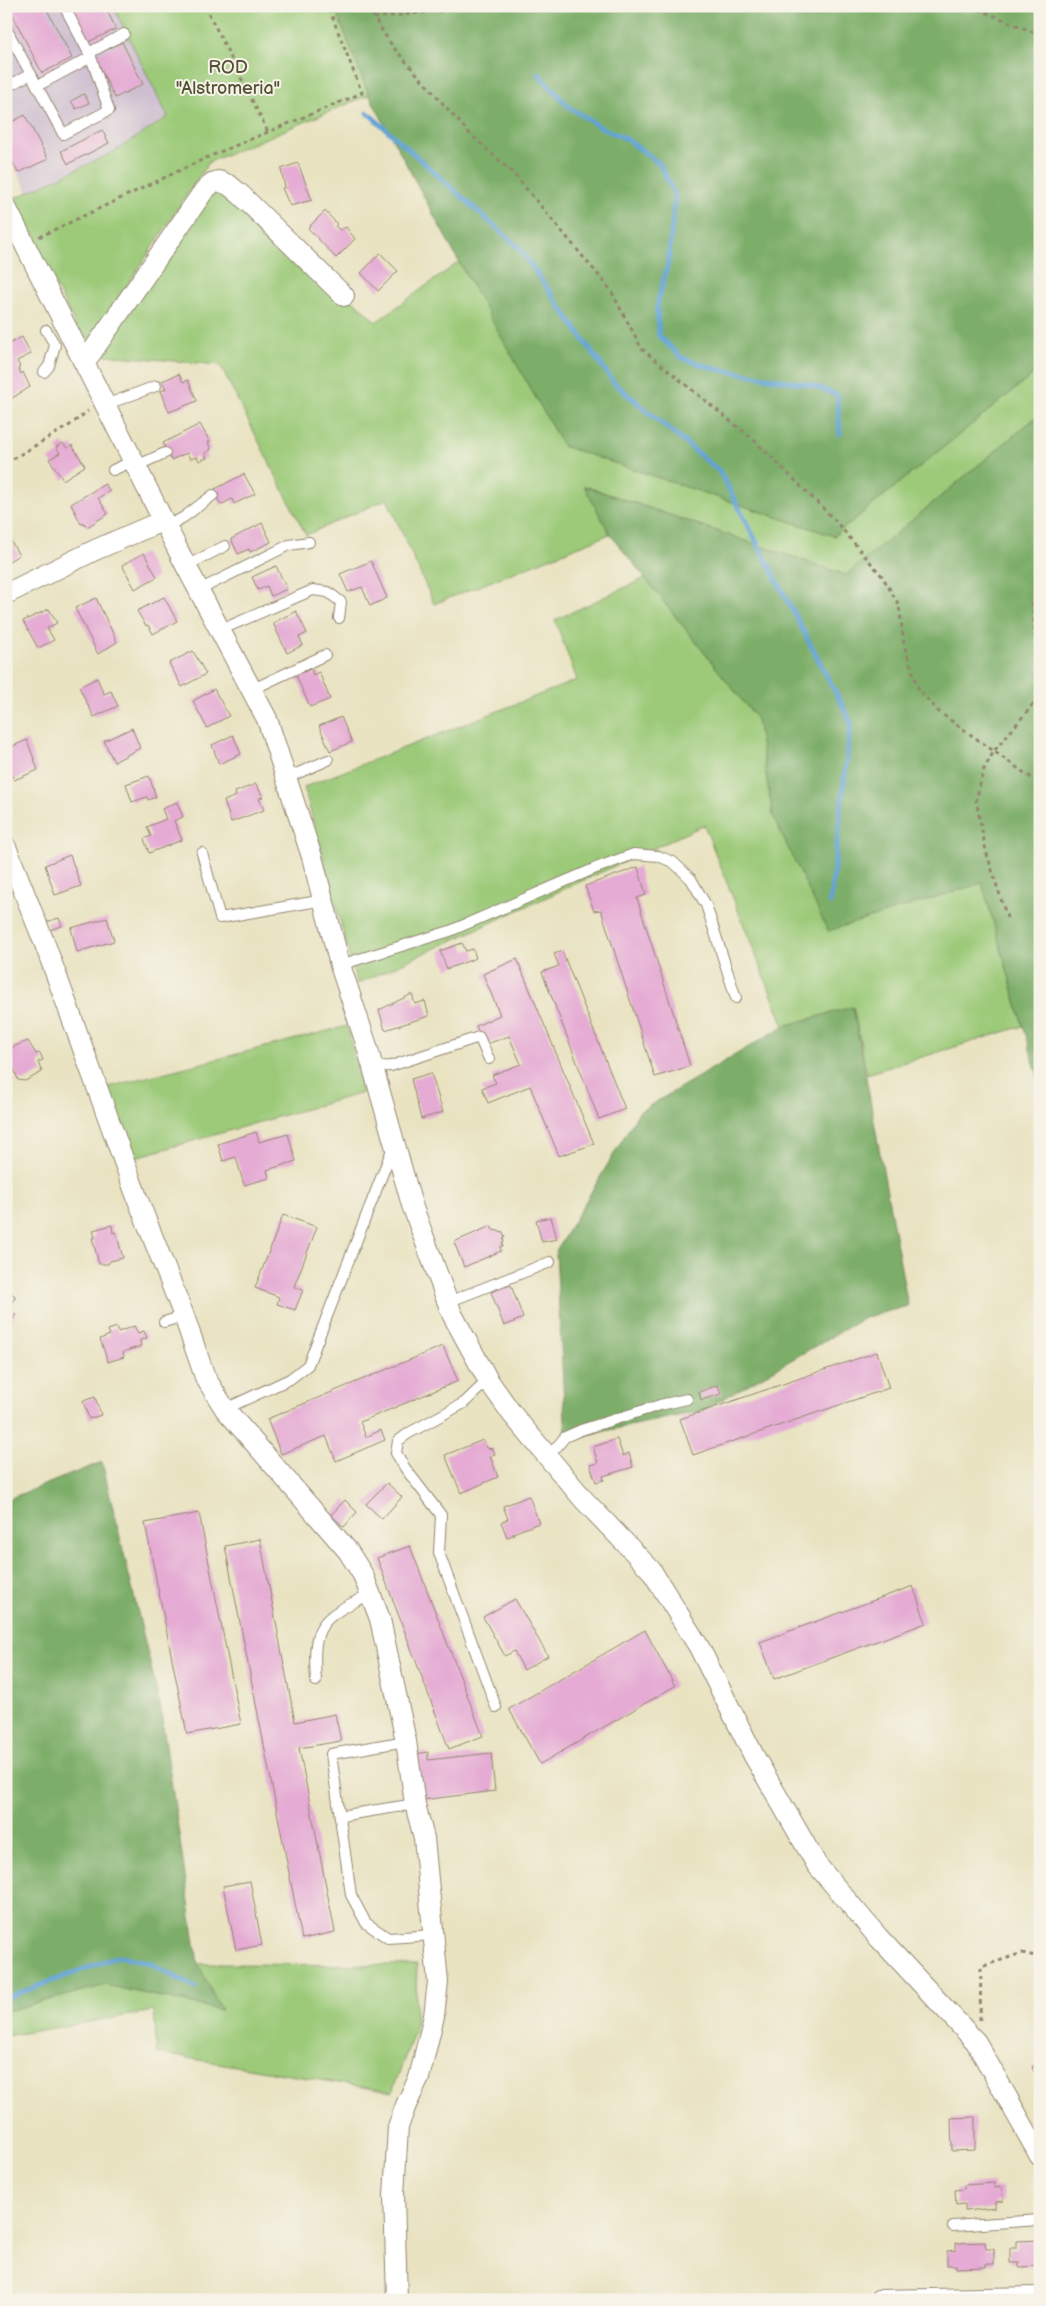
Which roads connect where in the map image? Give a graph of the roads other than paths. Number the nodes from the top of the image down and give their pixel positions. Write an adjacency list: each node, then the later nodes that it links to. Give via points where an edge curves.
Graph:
1 (64, 6): 4 (lane)
2 (6, 28): 5 (lane)
3 (124, 34): 4 (lane)
4 (90, 55): 6 (lane); 6 (lane, via 109,110 63,134)
5 (31, 74): 6 (lane); 7 (lane)
6 (37, 86)
7 (6, 87)
8 (6, 207): 11 (street, via 25,244)
9 (344, 296): 12 (street, via 241,195 218,181 203,192)
10 (46, 330): 11 (lane)
11 (64, 341): 12 (street); 13 (lane)
12 (85, 362): 15 (street)
13 (44, 372)
14 (156, 386): 15 (lane)
15 (104, 403): 17 (street)
16 (165, 452): 17 (lane)
17 (135, 464): 18 (lane); 20 (street)
18 (113, 470)
19 (212, 495): 20 (lane, via 184,517)
20 (164, 524): 23 (street); 25 (street, via 87,554)
21 (309, 542): 24 (lane, via 289,545)
22 (225, 546): 23 (lane)
23 (186, 566): 24 (street)
24 (199, 590): 27 (street)
25 (6, 594)
26 (339, 618): 27 (lane, via 341,602 328,592 313,590)
27 (220, 630): 29 (street)
28 (325, 655): 29 (lane)
29 (251, 690): 31 (street, via 267,719)
30 (328, 760): 31 (lane)
31 (287, 778): 34 (street)
32 (6, 847): 42 (street)
33 (202, 853): 34 (lane, via 220,918)
34 (324, 900): 35 (street)
35 (340, 965): 36 (lane, via 450,931 634,854 658,856 673,862 691,879 706,905); 38 (street)
36 (736, 998)
37 (489, 1059): 38 (lane, via 479,1037 391,1066)
38 (372, 1067): 39 (street)
39 (394, 1146): 41 (street, via 412,1206); 46 (lane, via 308,1364 290,1379)
40 (550, 1262): 41 (lane)
41 (448, 1302): 44 (street)
42 (184, 1316): 43 (lane); 46 (street, via 205,1377)
43 (164, 1322)
44 (488, 1380): 47 (street, via 512,1414); 50 (lane, via 464,1403 398,1441 396,1452 441,1515 439,1553)
45 (687, 1399): 47 (lane, via 581,1430 565,1437)
46 (225, 1409): 48 (street, via 348,1551)
47 (549, 1456): 55 (street, via 584,1500 651,1570 699,1648 754,1756 817,1865 879,1938 976,2042)
48 (370, 1594): 49 (lane, via 331,1614 320,1629 314,1652); 51 (street, via 380,1619)
49 (316, 1681)
50 (496, 1707)
51 (406, 1741): 52 (street); 53 (lane, via 331,1754)
52 (415, 1804): 53 (lane); 54 (street, via 424,1838)
53 (340, 1816): 54 (lane, via 351,1895 366,1924 388,1938)
54 (433, 1935): 60 (street, via 438,1982 434,2016 419,2078 398,2127 394,2195)
55 (1040, 2156)
56 (1040, 2220): 57 (lane)
57 (953, 2226)
58 (1040, 2292): 59 (lane)
59 (877, 2295)
60 (397, 2300)

